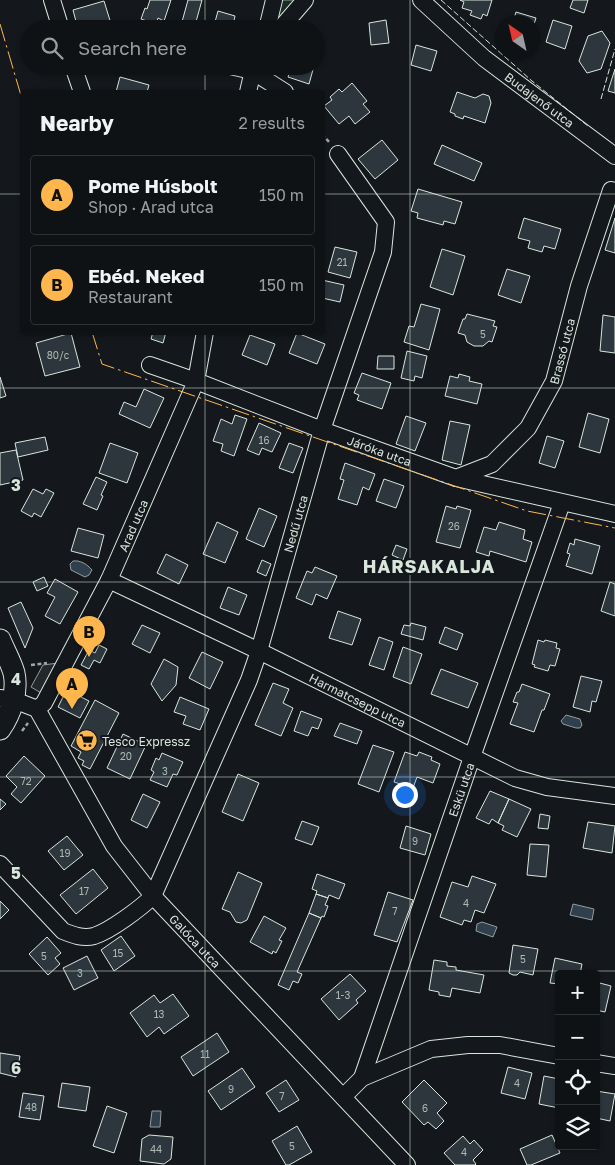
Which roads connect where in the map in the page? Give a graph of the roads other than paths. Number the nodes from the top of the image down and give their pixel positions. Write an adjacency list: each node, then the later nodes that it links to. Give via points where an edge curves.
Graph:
1 (52, 0): 5 (street)
2 (274, 0): 6 (street)
3 (305, 0): 7 (street)
4 (421, 0): 15 (street, Budajenő utca, via 484,58)
5 (58, 20)
6 (269, 20)
7 (288, 20)
8 (76, 75): 11 (street)
9 (252, 75): 12 (street)
10 (261, 75): 13 (street)
11 (81, 90)
12 (248, 90)
13 (282, 90)
14 (338, 154): 20 (street, Nedű utca, via 386,222 383,252)
15 (615, 156)
16 (615, 191): 21 (street, Brassó utca, via 612,190 579,286 554,381 528,428 492,464)
17 (204, 335): 19 (street, Arad utca)
18 (150, 365): 19 (street, Járóka utca)
19 (196, 381): 20 (street, Járóka utca); 24 (street, Arad utca)
20 (322, 430): 21 (street, Járóka utca); 26 (street, Nedű utca)
21 (456, 478): 22 (street, Járóka utca)
22 (562, 502): 23 (street, Járóka utca); 30 (street, Eskü utca)
23 (615, 514)
24 (108, 580): 26 (street, Harmatcsepp utca); 28 (street, Arad utca, via 44,703)
25 (0, 640): 27 (main road, via 14,672)
26 (259, 651): 30 (street, Harmatcsepp utca); 33 (street, Nedű utca)
27 (7, 699): 28 (street); 29 (main road)
28 (37, 709): 33 (street, Galóca utca, via 114,846)
29 (0, 729)
30 (472, 757): 31 (street, Harmatcsepp utca, via 515,778 547,788); 37 (street, Eskü utca)
31 (615, 796)
32 (0, 864): 33 (street, via 63,931 76,937 104,931)
33 (153, 896): 38 (street, Galóca utca)
34 (555, 1055): 37 (street, via 500,1045 431,1049)
35 (600, 1064): 36 (street)
36 (615, 1066)
37 (362, 1078): 38 (street)
38 (343, 1097): 39 (street, Galóca utca)
39 (407, 1165)

